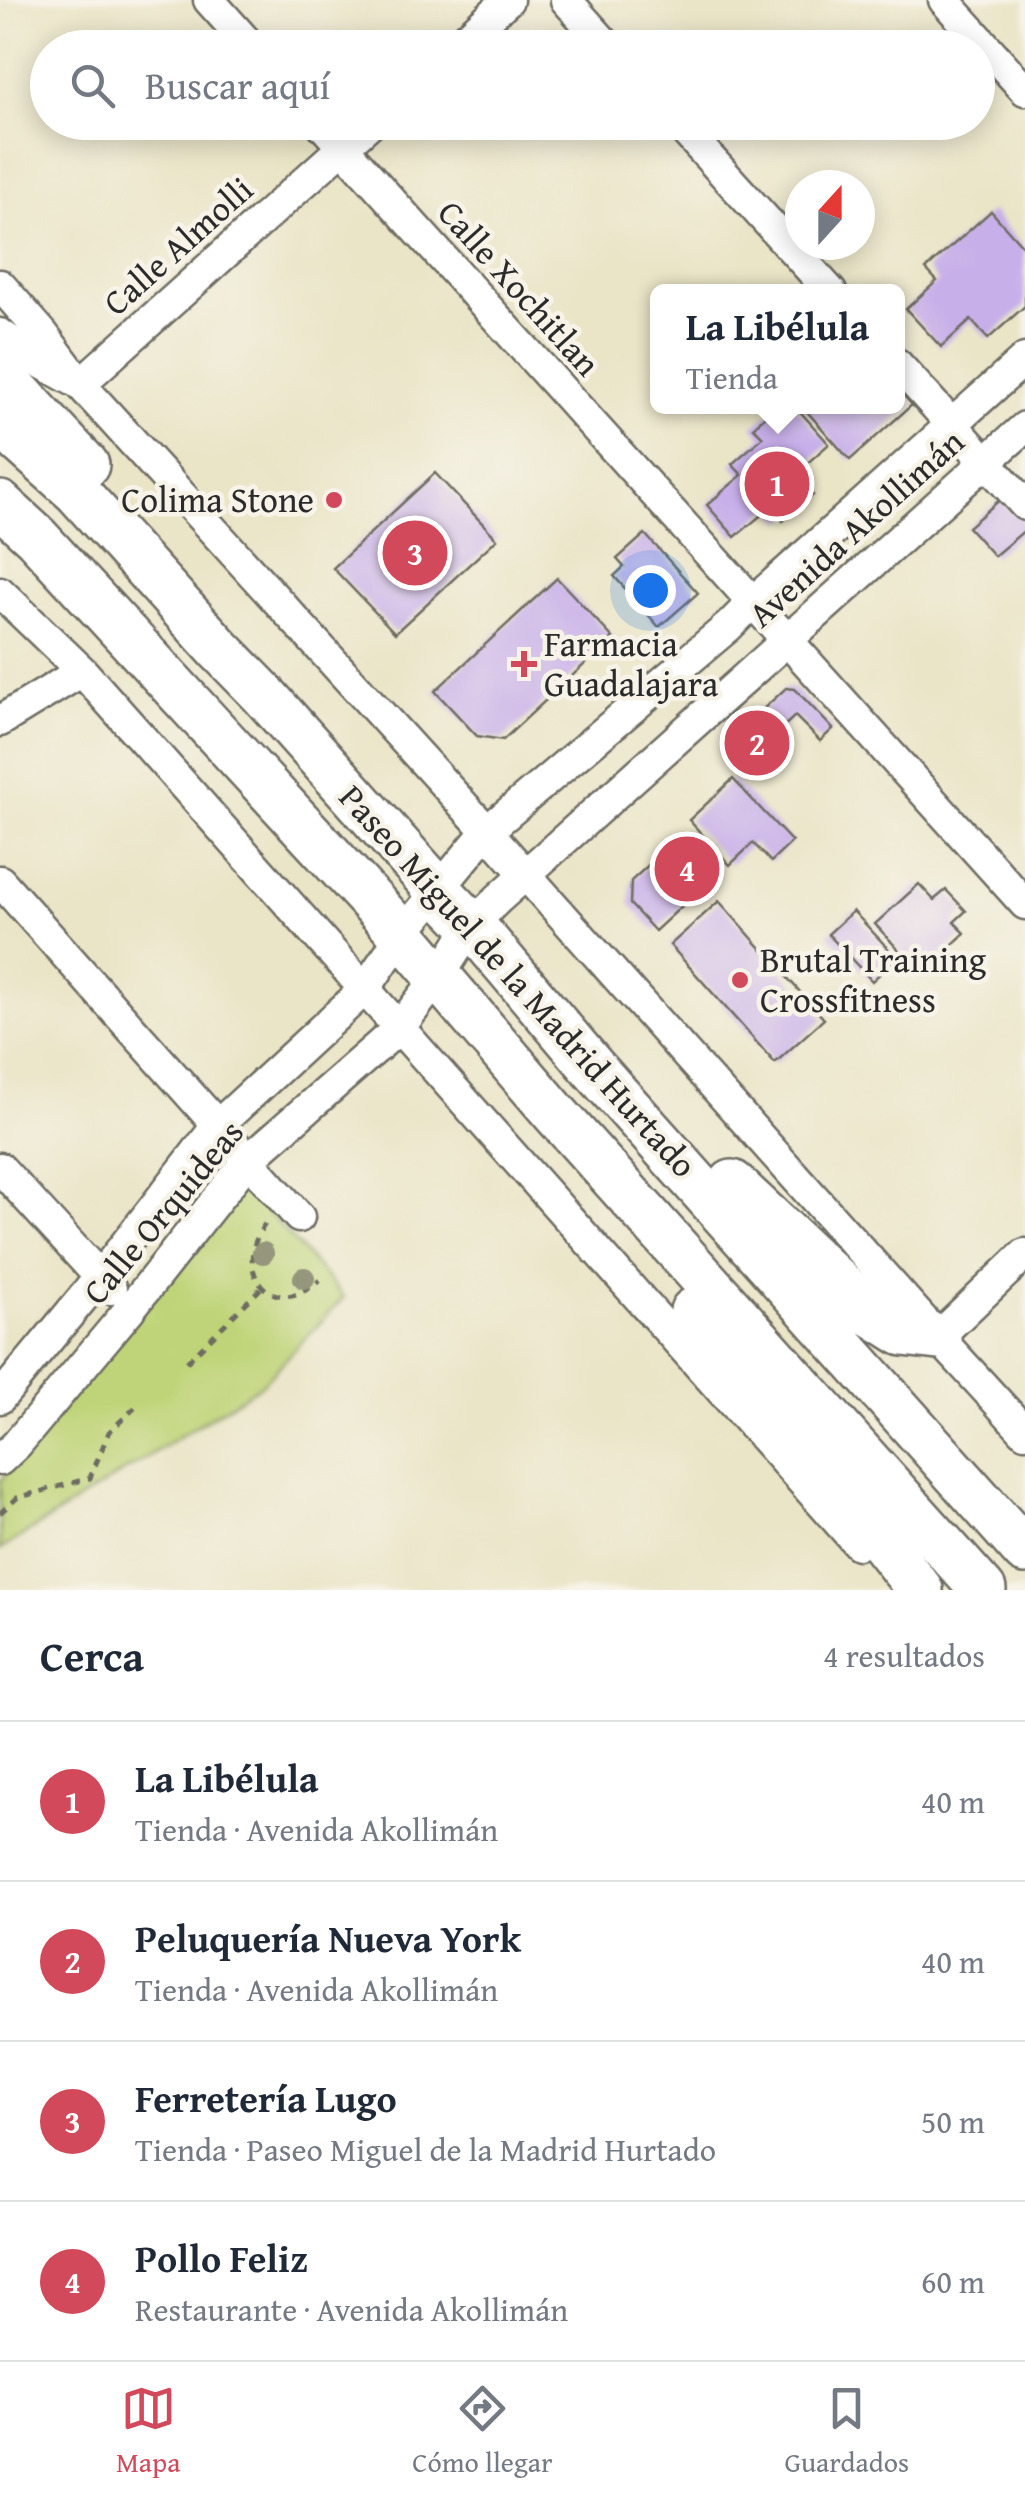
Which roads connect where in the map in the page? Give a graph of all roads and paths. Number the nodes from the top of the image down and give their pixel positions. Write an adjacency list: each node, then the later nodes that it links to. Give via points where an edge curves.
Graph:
1 (209, 0): 5 (street)
2 (508, 0): 6 (street)
3 (566, 0): 7 (street)
4 (944, 0): 8 (street)
5 (236, 30)
6 (475, 30)
7 (593, 30)
8 (971, 30)
9 (995, 57): 10 (street)
10 (1025, 90)
11 (336, 140): 14 (street, Calle Xochitlan)
12 (352, 140): 14 (street, Calle Almolli)
13 (694, 140): 15 (street)
14 (343, 148): 21 (street, Calle Almolli); 30 (street, Calle Xochitlan)
15 (824, 284)
16 (0, 286): 21 (street)
17 (0, 334): 21 (street)
18 (1025, 359): 23 (street, Avenida Akollimán)
19 (0, 373): 32 (highway, via 124,506)
20 (905, 373): 23 (street)
21 (80, 384): 35 (street)
22 (0, 423): 32 (highway, Paseo Miguel de la Madrid Hurtado, via 76,491)
23 (952, 425): 25 (street); 30 (street, Avenida Akollimán)
24 (1025, 427): 25 (street, Avenida Akollimán)
25 (986, 462): 27 (street); 31 (street, Avenida Akollimán)
26 (0, 504): 28 (highway, Paseo Miguel de la Madrid Hurtado)
27 (1025, 504)
28 (18, 525): 41 (highway, Paseo Miguel de la Madrid Hurtado)
29 (0, 592): 33 (street)
30 (753, 602): 31 (street, Calle Xochitlan); 35 (street, Avenida Akollimán)
31 (787, 640): 36 (street, Avenida Akollimán); 39 (street, Calle Xochitlan)
32 (218, 648): 38 (highway, Paseo Miguel de la Madrid Hurtado)
33 (82, 671): 34 (street); 43 (street)
34 (0, 721)
35 (486, 830): 36 (street); 38 (street, Avenida Akollimán)
36 (526, 875): 40 (street, Avenida Akollimán); 57 (street)
37 (0, 882): 47 (street)
38 (437, 889): 40 (highway, Paseo Miguel de la Madrid Hurtado); 41 (street, Avenida Akollimán)
39 (1025, 904)
40 (472, 925): 42 (street, Avenida Akollimán); 45 (highway, Paseo Miguel de la Madrid Hurtado)
41 (402, 934): 42 (highway, Paseo Miguel de la Madrid Hurtado); 43 (street, Calle Orquideas)
42 (438, 976): 44 (street, Calle Orquideas); 46 (highway, Paseo Miguel de la Madrid Hurtado)
43 (366, 989): 44 (street); 47 (street, Calle Orquideas)
44 (399, 1028): 48 (street, Calle Orquideas); 65 (street)
45 (593, 1068): 57 (highway, via 646,1098 871,1312 903,1333); 64 (highway, Paseo Miguel de la Madrid Hurtado)
46 (554, 1112): 66 (highway, via 614,1208); 67 (highway, Paseo Miguel de la Madrid Hurtado)
47 (218, 1126): 48 (street); 53 (street, Calle Orquideas)
48 (248, 1160): 50 (street); 56 (street, Calle Orquideas)
49 (0, 1168): 53 (street)
50 (299, 1217)
51 (267, 1222): 55 (path, via 252,1254)
52 (1025, 1254): 57 (street)
53 (100, 1277): 56 (street); 59 (street, Calle Orquideas)
54 (320, 1280): 55 (path, via 295,1296)
55 (262, 1287): 58 (path)
56 (130, 1309): 62 (street, Calle Orquideas)
57 (938, 1337): 61 (street)
58 (187, 1362)
59 (0, 1398)
60 (140, 1404): 63 (path, via 109,1432 90,1478 17,1498)
61 (1025, 1432)
62 (0, 1460)
63 (0, 1512)
64 (1025, 1550)
65 (900, 1590)
66 (920, 1590)
67 (983, 1590)

